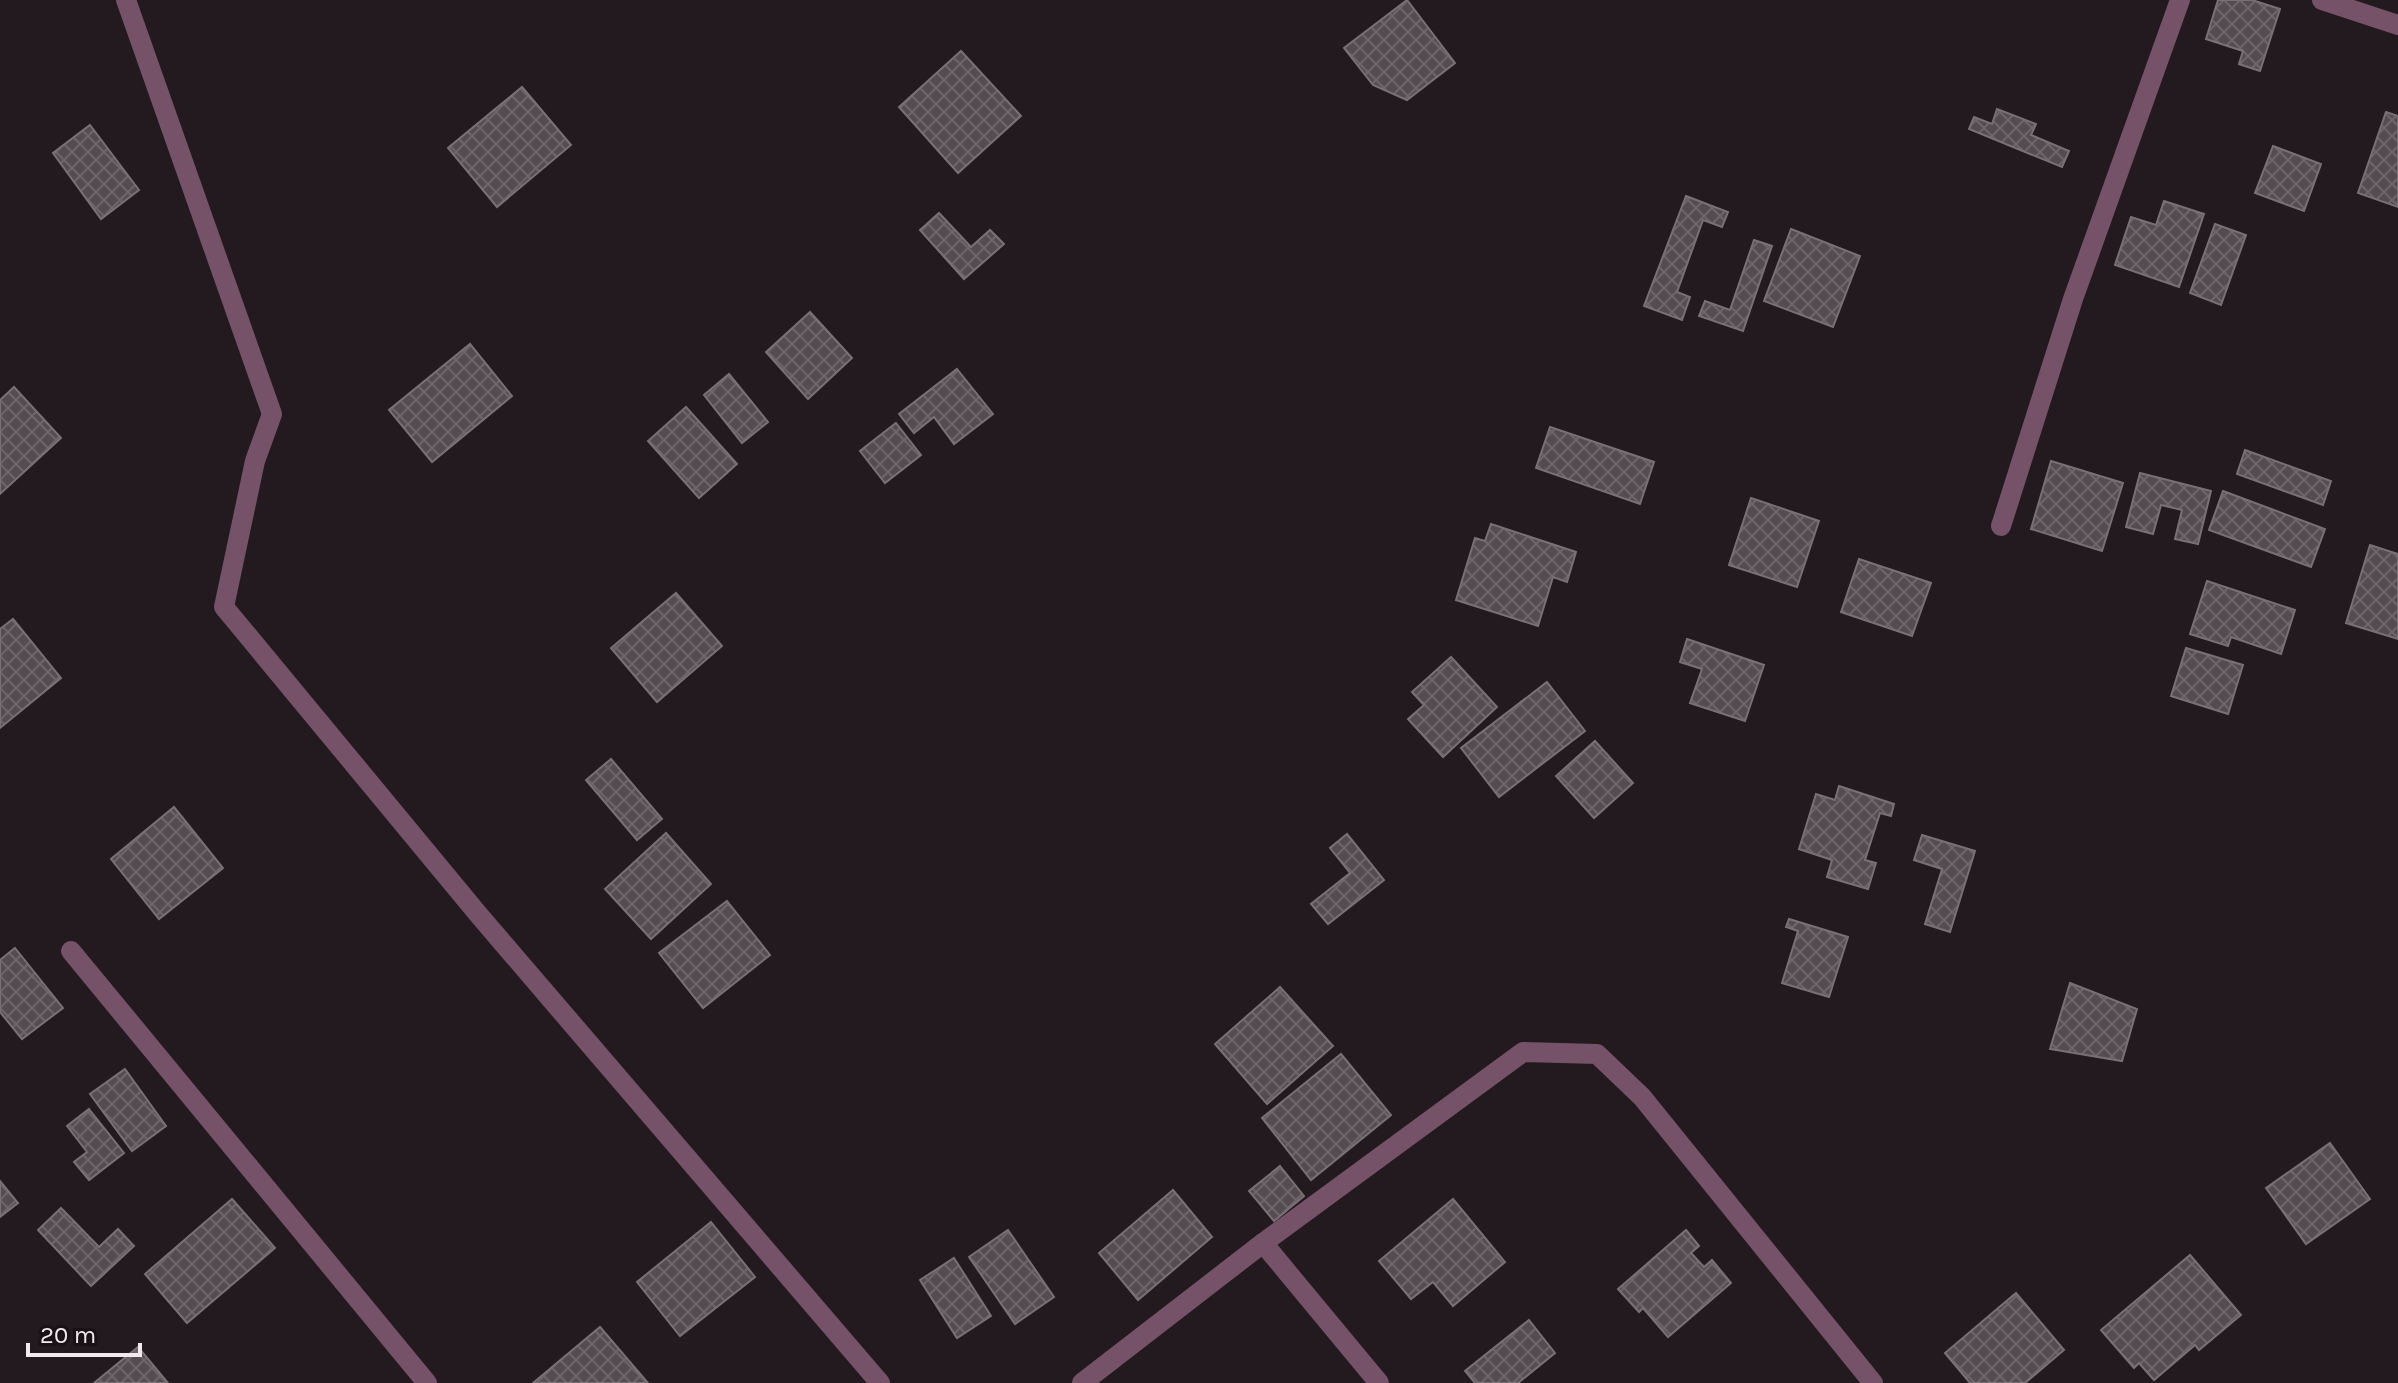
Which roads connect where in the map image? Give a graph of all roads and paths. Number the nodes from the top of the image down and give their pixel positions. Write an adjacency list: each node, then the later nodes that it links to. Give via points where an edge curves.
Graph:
1 (126, 0): 9 (street, via 272,414 255,461 224,607 478,914)
2 (2180, 0): 5 (street, via 2073,299)
3 (2322, 0): 4 (street)
4 (2398, 25)
5 (2001, 526)
6 (71, 951): 8 (street)
7 (1263, 1243): 10 (street); 11 (street); 12 (street, via 1523,1052 1597,1054 1642,1097)
8 (427, 1383)
9 (880, 1383)
10 (1082, 1383)
11 (1379, 1383)
12 (1873, 1383)

